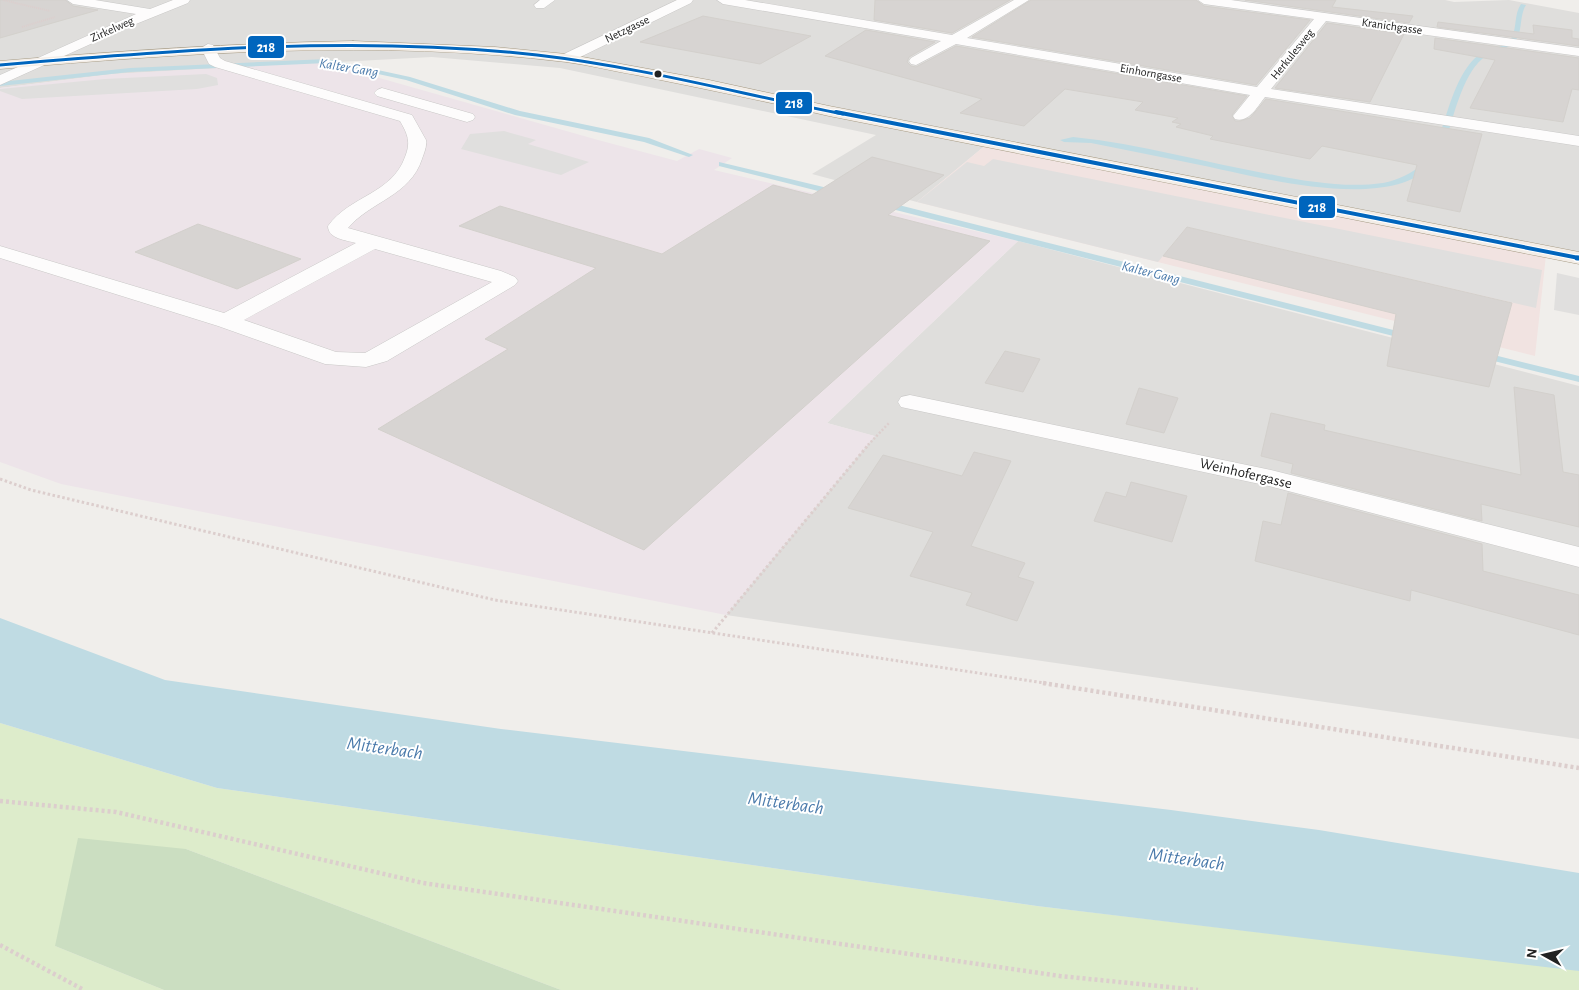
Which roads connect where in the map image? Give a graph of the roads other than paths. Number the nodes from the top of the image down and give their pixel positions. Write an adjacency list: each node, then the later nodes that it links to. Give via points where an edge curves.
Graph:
1 (73, 0): 7 (street)
2 (184, 0): 7 (street, Zirkelweg)
3 (687, 0): 12 (street, Netzgasse)
4 (723, 0): 9 (street, Einhorngasse)
5 (1023, 0): 9 (street)
6 (1204, 0): 8 (street, Kranichgasse)
7 (150, 13): 14 (street, Zirkelweg)
8 (1322, 17): 10 (street, Kranichgasse); 19 (street, Herkulesweg)
9 (955, 39): 13 (street); 19 (street, Einhorngasse)
10 (1579, 52)
11 (211, 54): 12 (main road, via 297,44 404,46); 14 (main road); 17 (street, via 245,71)
12 (567, 58): 25 (main road)
13 (916, 61)
14 (41, 62): 15 (street, Zirkelweg)
15 (3, 74)
16 (330, 80): 17 (street)
17 (295, 85): 23 (street, via 406,118 418,142 405,178 386,194 344,218 338,226 338,231)
18 (364, 88): 21 (street)
19 (1262, 92): 20 (street, Herkulesweg); 22 (street, Einhorngasse)
20 (1242, 116)
21 (467, 117)
22 (1579, 141)
23 (373, 242): 26 (street); 26 (street, via 508,281 379,356 366,360 333,359)
24 (0, 252): 26 (street)
25 (1579, 258)
26 (226, 321)
27 (910, 402): 28 (street, Weinhofergasse, via 1271,478)
28 (1579, 557)

